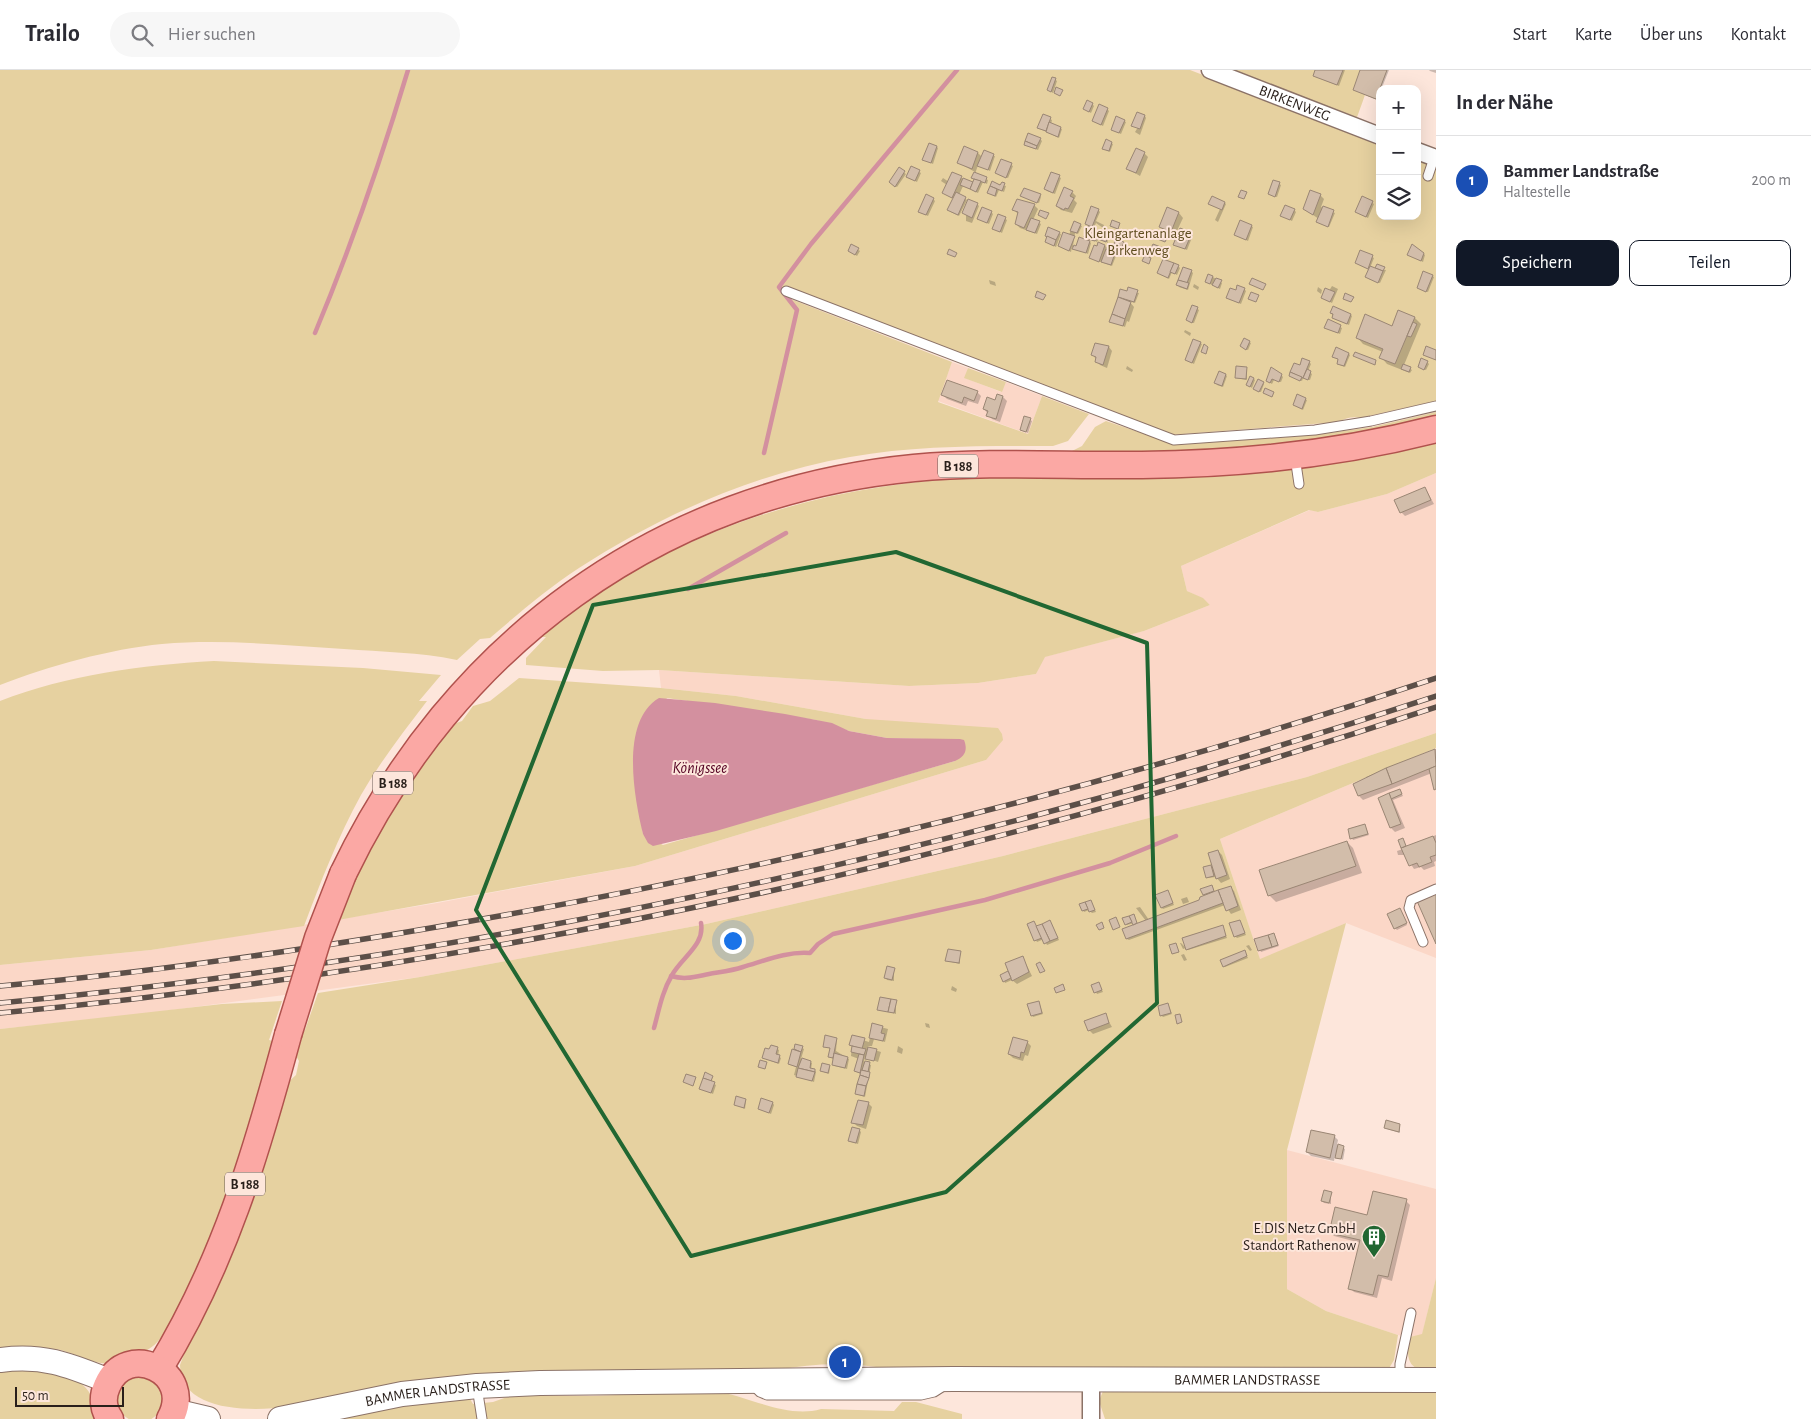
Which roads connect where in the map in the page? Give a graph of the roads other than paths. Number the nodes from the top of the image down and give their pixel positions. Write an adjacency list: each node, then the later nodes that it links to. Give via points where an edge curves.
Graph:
1 (1210, 70): 2 (street, BIRKENWEG)
2 (1376, 134)
3 (1421, 153): 4 (street)
4 (1435, 158): 5 (lane)
5 (1428, 176)
6 (786, 292): 7 (lane, via 1174,440 1315,430)
7 (1436, 406)
8 (1436, 429): 9 (main road, B 188, via 1356,447)
9 (1295, 456): 10 (lane); 15 (main road, B 188, bridge, via 1189,464 947,466 883,472 817,484 733,510 652,546 579,590 519,638 456,699 419,746 389,789 343,874 318,938 236,1209 206,1279)
10 (1299, 484)
11 (1436, 889): 12 (lane, via 1411,900 1409,908)
12 (1423, 942)
13 (1411, 1313): 17 (lane, via 1400,1364)
14 (0, 1360): 19 (main road, via 36,1358 57,1361)
15 (158, 1369): 19 (main road, via 140,1363 131,1364); 21 (main road, via 168,1376 174,1387 176,1399)
16 (1091, 1379): 17 (main road, BAMMER LANDSTRASSE); 20 (main road, BAMMER LANDSTRASSE, via 750,1380); 26 (street)
17 (1400, 1380): 18 (main road, BAMMER LANDSTRASSE)
18 (1436, 1380)
19 (109, 1381): 22 (main road, via 104,1399)
20 (477, 1386): 24 (main road, BAMMER LANDSTRASSE, via 402,1394); 25 (lane)
21 (172, 1415): 23 (main road)
22 (110, 1419)
23 (208, 1419)
24 (280, 1419)
25 (482, 1419)
26 (1091, 1419)

